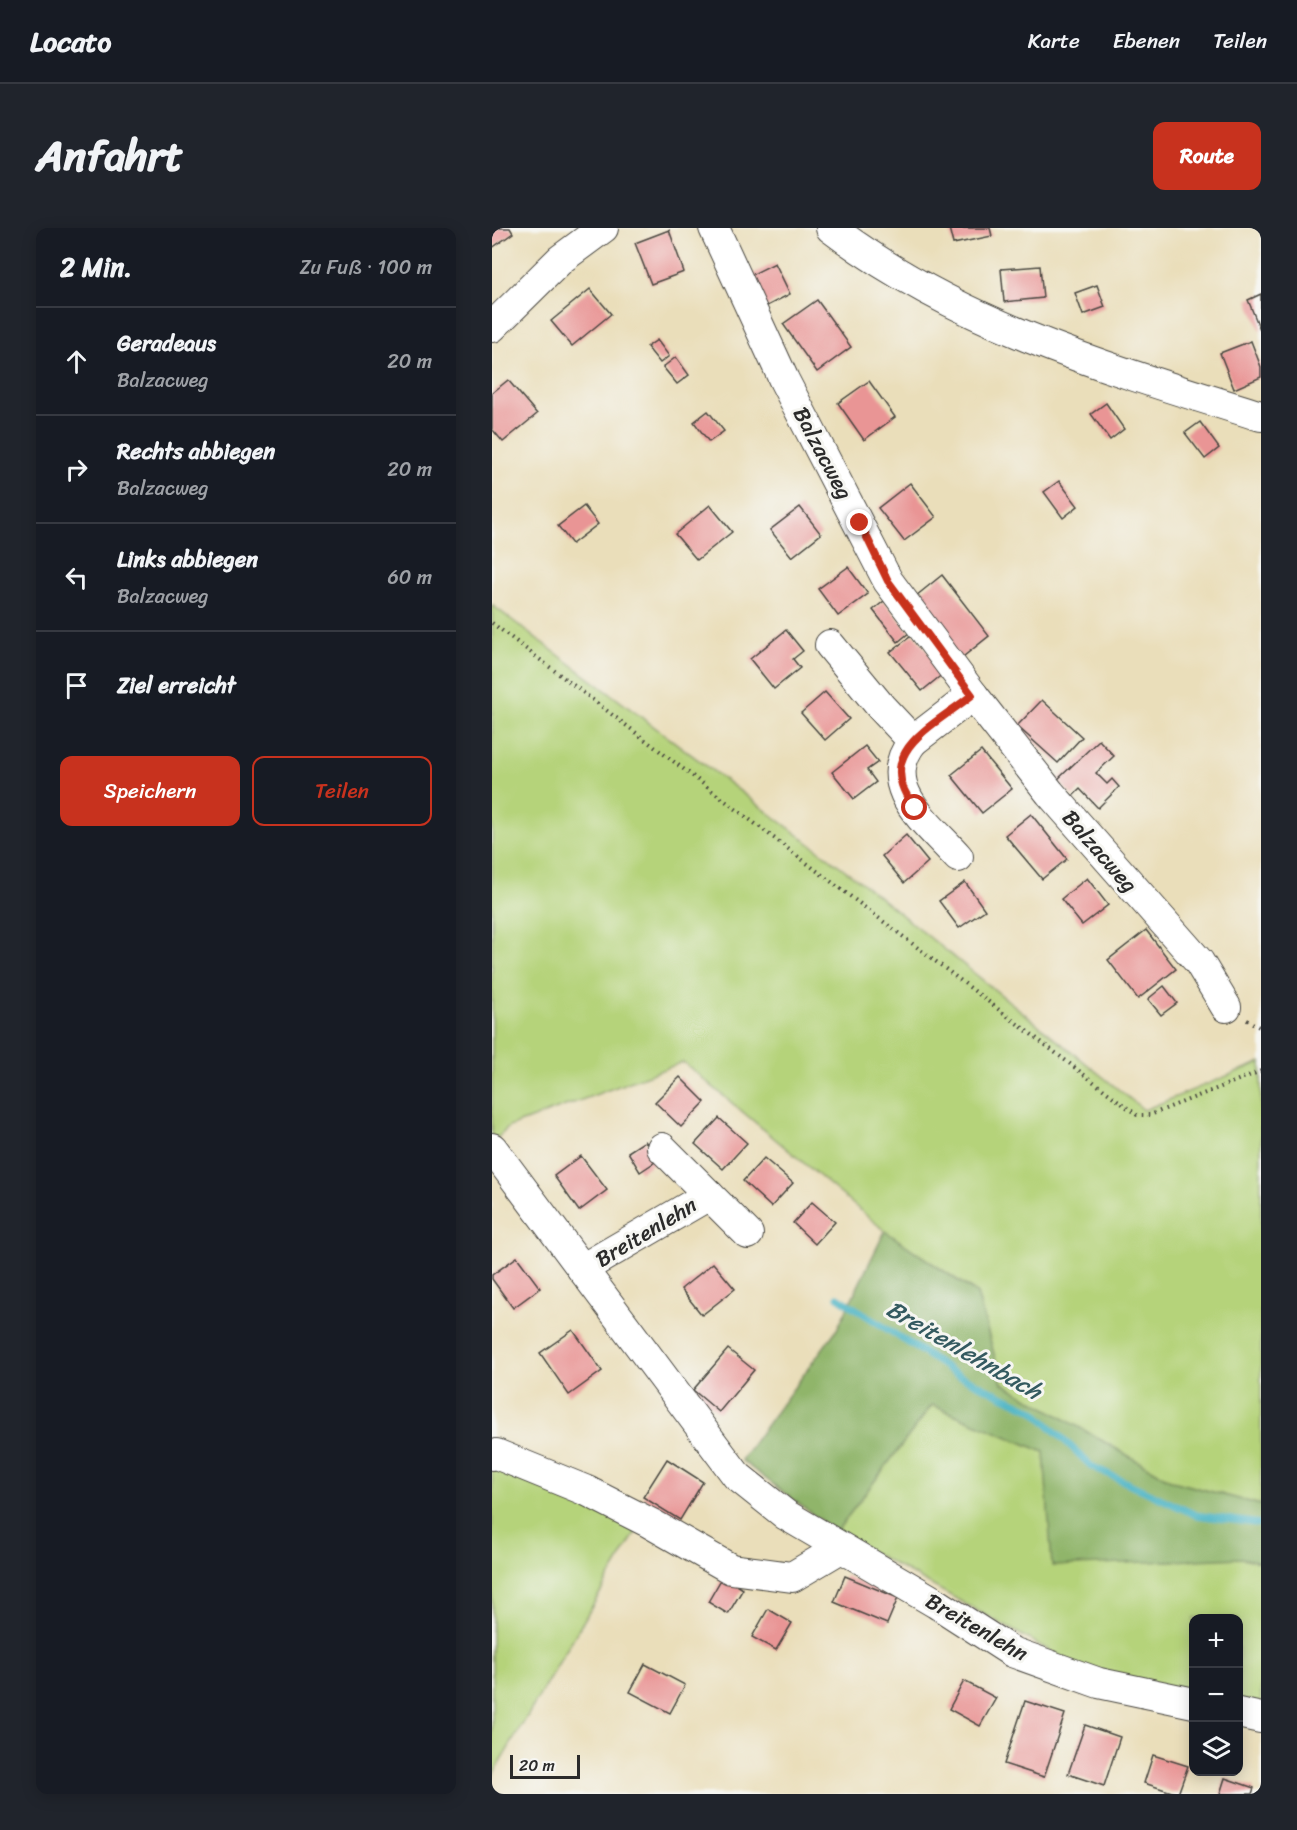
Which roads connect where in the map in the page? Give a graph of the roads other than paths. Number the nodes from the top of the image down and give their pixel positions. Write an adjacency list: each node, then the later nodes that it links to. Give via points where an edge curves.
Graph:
1 (603, 228): 4 (street, via 561,259)
2 (714, 228): 7 (street, Balzacweg, via 784,380 888,581)
3 (831, 228): 5 (street, via 864,253 965,311 1105,367)
4 (492, 327)
5 (1261, 416)
6 (830, 645): 8 (street)
7 (972, 695): 8 (street); 10 (street, Balzacweg, via 1100,852 1198,962)
8 (913, 741): 9 (street, via 901,764 900,785)
9 (958, 857)
10 (1226, 1007)
11 (492, 1148): 15 (street, Breitenlehn)
12 (662, 1148): 13 (street, Breitenlehn)
13 (709, 1195): 14 (street, Breitenlehn); 15 (street, Breitenlehn)
14 (748, 1234)
15 (582, 1269): 17 (street, Breitenlehn, via 737,1476 786,1515)
16 (492, 1455): 17 (street, via 587,1491 731,1569 792,1577)
17 (839, 1548): 18 (street, Breitenlehn, via 1012,1652 1099,1683)
18 (1189, 1702)
19 (1243, 1714): 20 (street)
20 (1261, 1718)

